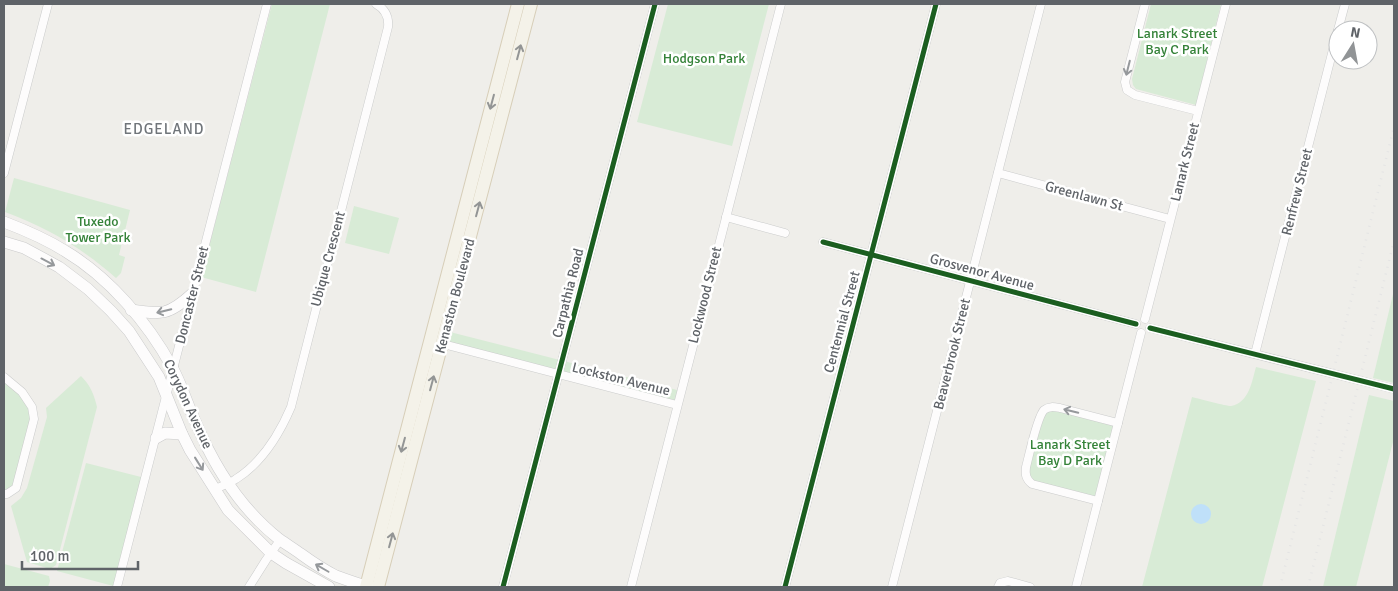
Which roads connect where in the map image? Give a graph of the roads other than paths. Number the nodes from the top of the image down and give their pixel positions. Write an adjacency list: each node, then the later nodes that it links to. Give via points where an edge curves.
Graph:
1 (48, 4): 16 (street)
2 (267, 4): 26 (street, Doncaster Street)
3 (376, 4): 47 (street, Ubique Crescent, via 386,13 388,27 291,407 273,443 258,461)
4 (518, 4): 56 (main road, Kenaston Boulevard, one-way to 56)
5 (531, 4): 32 (main road, Kenaston Boulevard, one-way to 5)
6 (655, 4): 37 (street, Carpathia Road)
7 (781, 4): 18 (street, Lockwood Street)
8 (936, 4): 24 (street, Centennial Street)
9 (1042, 4): 17 (street, Beaverbrook Street)
10 (1145, 4): 15 (street, one-way to 15, via 1125,82 1128,90 1135,95)
11 (1226, 4): 15 (street, Lanark Street)
12 (1345, 4): 13 (street, Renfrew Street)
13 (1341, 20)
14 (1328, 69): 35 (street, Renfrew Street)
15 (1198, 110): 19 (street, Lanark Street)
16 (4, 173)
17 (998, 173): 19 (street, Greenlawn St); 25 (street, Beaverbrook Street)
18 (726, 216): 21 (street); 41 (street, Lockwood Street)
19 (1170, 219): 28 (street, Lanark Street)
20 (4, 222): 27 (main road, Corydon Avenue, via 31,232 67,252 99,275)
21 (785, 233)
22 (4, 242): 34 (main road, Corydon Avenue, one-way to 34, via 24,248 59,267 88,288 129,331)
23 (823, 242): 24 (street, Grosvenor Avenue)
24 (871, 255): 25 (street, Grosvenor Avenue); 60 (street, Centennial Street)
25 (971, 281): 29 (street, Grosvenor Avenue); 61 (street, Beaverbrook Street)
26 (192, 294): 27 (main road, one-way to 27, via 167,312); 36 (street, Doncaster Street)
27 (131, 310): 33 (main road, Corydon Avenue)
28 (1145, 319): 29 (street); 30 (street)
29 (1136, 324): 31 (street)
30 (1150, 328): 31 (street); 35 (street)
31 (1141, 333): 44 (street)
32 (443, 344): 37 (street, Lockston Avenue); 57 (main road, Kenaston Boulevard, one-way to 32)
33 (159, 345): 34 (main road); 36 (main road, Corydon Avenue)
34 (145, 354): 40 (main road, Corydon Avenue)
35 (1255, 354): 39 (street)
36 (173, 368): 40 (street, Doncaster Street); 42 (main road, Corydon Avenue)
37 (559, 375): 41 (street, Lockston Avenue); 58 (street, Carpathia Road)
38 (4, 376): 49 (street, via 22,392 32,407 34,419 16,488)
39 (1394, 389)
40 (166, 396): 43 (main road, Corydon Avenue); 46 (street, Doncaster Street)
41 (677, 405): 59 (street, Lockwood Street)
42 (192, 415): 43 (main road); 47 (main road, Corydon Avenue)
43 (177, 421): 45 (main road, Corydon Avenue)
44 (1118, 422): 50 (street); 50 (street, one-way to 50, via 1060,408 1046,409 1038,422 1026,467 1027,479 1032,484)
45 (182, 434): 46 (main road, via 165,433); 48 (main road, Corydon Avenue, one-way to 48)
46 (156, 438): 53 (street, Doncaster Street)
47 (228, 484): 48 (street, Ubique Crescent); 51 (main road, Corydon Avenue)
48 (215, 489): 52 (main road, Corydon Avenue, via 228,510)
49 (4, 494)
50 (1098, 501): 64 (street)
51 (280, 540): 52 (street); 56 (main road, Corydon Avenue, one-way to 51, via 335,575)
52 (271, 553): 54 (street); 55 (main road, Corydon Avenue)
53 (117, 587)
54 (249, 587)
55 (329, 587)
56 (367, 587)
57 (378, 587)
58 (504, 587)
59 (631, 587)
60 (785, 587)
61 (892, 587)
62 (998, 587): 63 (street, via 1008,581)
63 (1030, 587)
64 (1076, 587)

